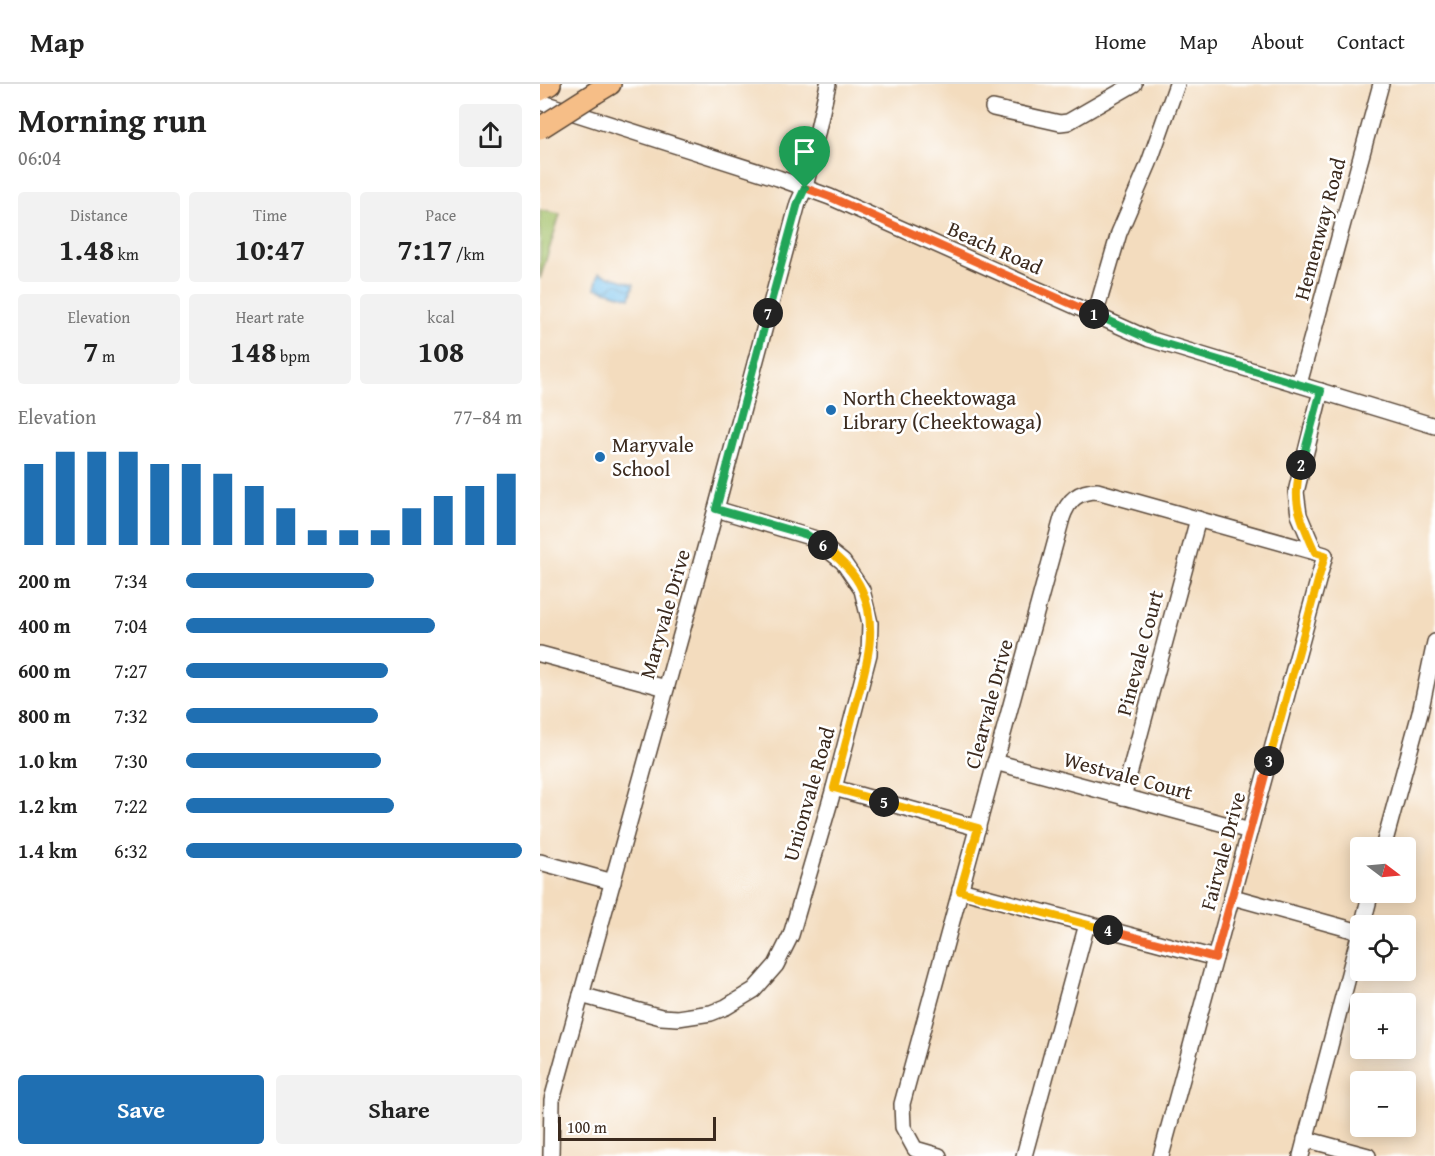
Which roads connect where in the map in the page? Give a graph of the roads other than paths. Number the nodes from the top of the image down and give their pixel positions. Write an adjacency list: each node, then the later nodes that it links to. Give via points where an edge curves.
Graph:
1 (550, 84): 7 (highway)
2 (828, 84): 11 (street, Maryvale Drive)
3 (1134, 84): 9 (street, via 1068,122)
4 (1177, 84): 12 (street, via 1119,233)
5 (1381, 84): 13 (street, Hemenway Road)
6 (602, 89): 10 (highway, bridge)
7 (540, 90)
8 (540, 102): 11 (street, Beach Road)
9 (993, 108)
10 (540, 128)
11 (805, 188): 12 (street, Beach Road); 16 (street, Maryvale Drive)
12 (1095, 315): 13 (street, Beach Road, via 1149,339)
13 (1299, 384): 14 (street, Beach Road)
14 (1321, 391): 15 (street, Beach Road); 18 (street, Fairvale Drive, via 1296,492 1299,515)
15 (1435, 426)
16 (716, 509): 21 (street, Maryvale Drive); 23 (street, Unionvale Road, via 813,538 843,562 862,590 870,622 869,654)
17 (1198, 519): 18 (street, Clearvale Drive); 22 (street, Clearvale Drive, via 1097,491 1083,493 1068,503); 24 (street, Pinevale Court)
18 (1315, 552): 26 (street, Fairvale Drive, via 1325,555)
19 (1435, 642): 27 (street)
20 (540, 654): 21 (street)
21 (666, 688): 29 (street, Maryvale Drive)
22 (995, 762): 24 (street, Westvale Court); 25 (street, Clearvale Drive)
23 (834, 788): 25 (street); 36 (street, Unionvale Road, via 791,935 776,965 754,990 726,1007 678,1018)
24 (1123, 797): 26 (street, Westvale Court)
25 (978, 828): 30 (street, Clearvale Drive)
26 (1250, 831): 31 (street, Fairvale Drive)
27 (1386, 837)
28 (540, 861): 29 (street)
29 (613, 882): 36 (street, Maryvale Drive)
30 (960, 891): 32 (street); 38 (street, Clearvale Drive, via 902,1104 908,1138 915,1149)
31 (1233, 897): 33 (street); 34 (street, Fairvale Drive)
32 (1087, 924): 34 (street); 40 (street)
33 (1350, 929)
34 (1215, 958): 41 (street, Fairvale Drive)
35 (1350, 970): 37 (street)
36 (581, 995): 39 (street, Maryvale Drive, via 552,1100)
37 (1305, 1139): 42 (street); 43 (street)
38 (931, 1155)
39 (551, 1156)
40 (1024, 1156)
41 (1161, 1156)
42 (1301, 1156)
43 (1368, 1156)

